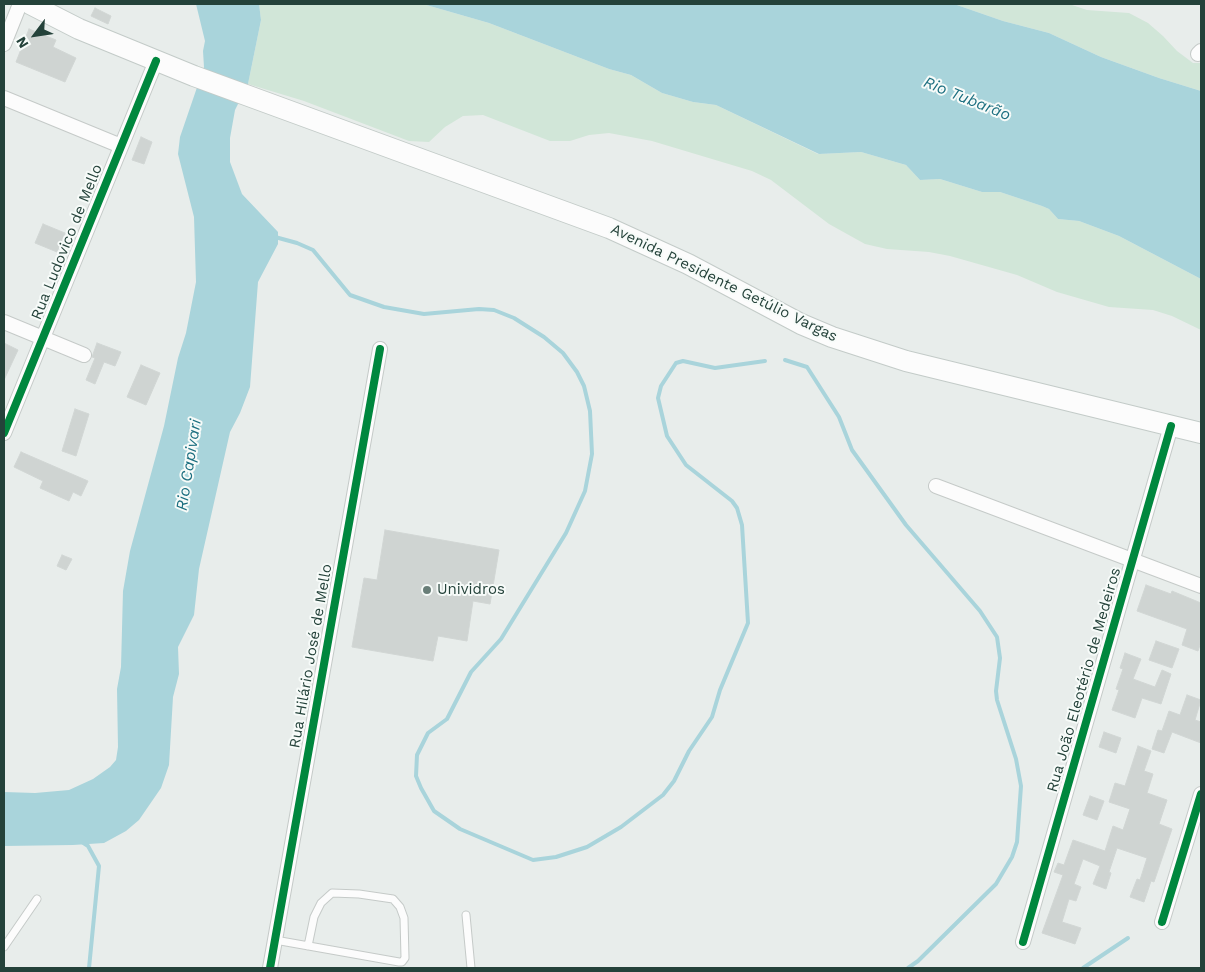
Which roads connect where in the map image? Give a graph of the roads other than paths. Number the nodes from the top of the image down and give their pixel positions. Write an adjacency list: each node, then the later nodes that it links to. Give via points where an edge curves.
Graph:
1 (20, 4): 3 (street)
2 (30, 4): 4 (main road, Avenida Presidente Getúlio Vargas, via 79,29)
3 (4, 44)
4 (156, 61): 6 (street, Rua Ludovico de Mello); 11 (main road, Avenida Presidente Getúlio Vargas, via 609,228 688,264 800,324 840,340 915,363)
5 (4, 98): 6 (street)
6 (122, 146): 8 (street, Rua Ludovico de Mello)
7 (4, 322): 8 (street)
8 (43, 338): 10 (street); 12 (street, Rua Ludovico de Mello)
9 (380, 349): 21 (street, Rua Hilário José de Mello)
10 (84, 355)
11 (1171, 426): 13 (main road, Avenida Presidente Getúlio Vargas); 15 (street, Rua João Eleotério de Medeiros)
12 (4, 433)
13 (1201, 433)
14 (936, 486): 15 (street)
15 (1132, 560): 16 (street); 22 (street, Rua João Eleotério de Medeiros)
16 (1201, 586)
17 (1201, 794): 20 (street)
18 (37, 899): 24 (lane)
19 (466, 915): 26 (lane)
20 (1162, 922)
21 (275, 940): 23 (lane); 25 (street, Rua Hilário José de Mello)
22 (1023, 942)
23 (308, 946): 23 (lane, via 314,917 321,903 332,893 393,899 400,906 404,918 406,958 402,962)
24 (4, 947)
25 (270, 968)
26 (471, 968)

